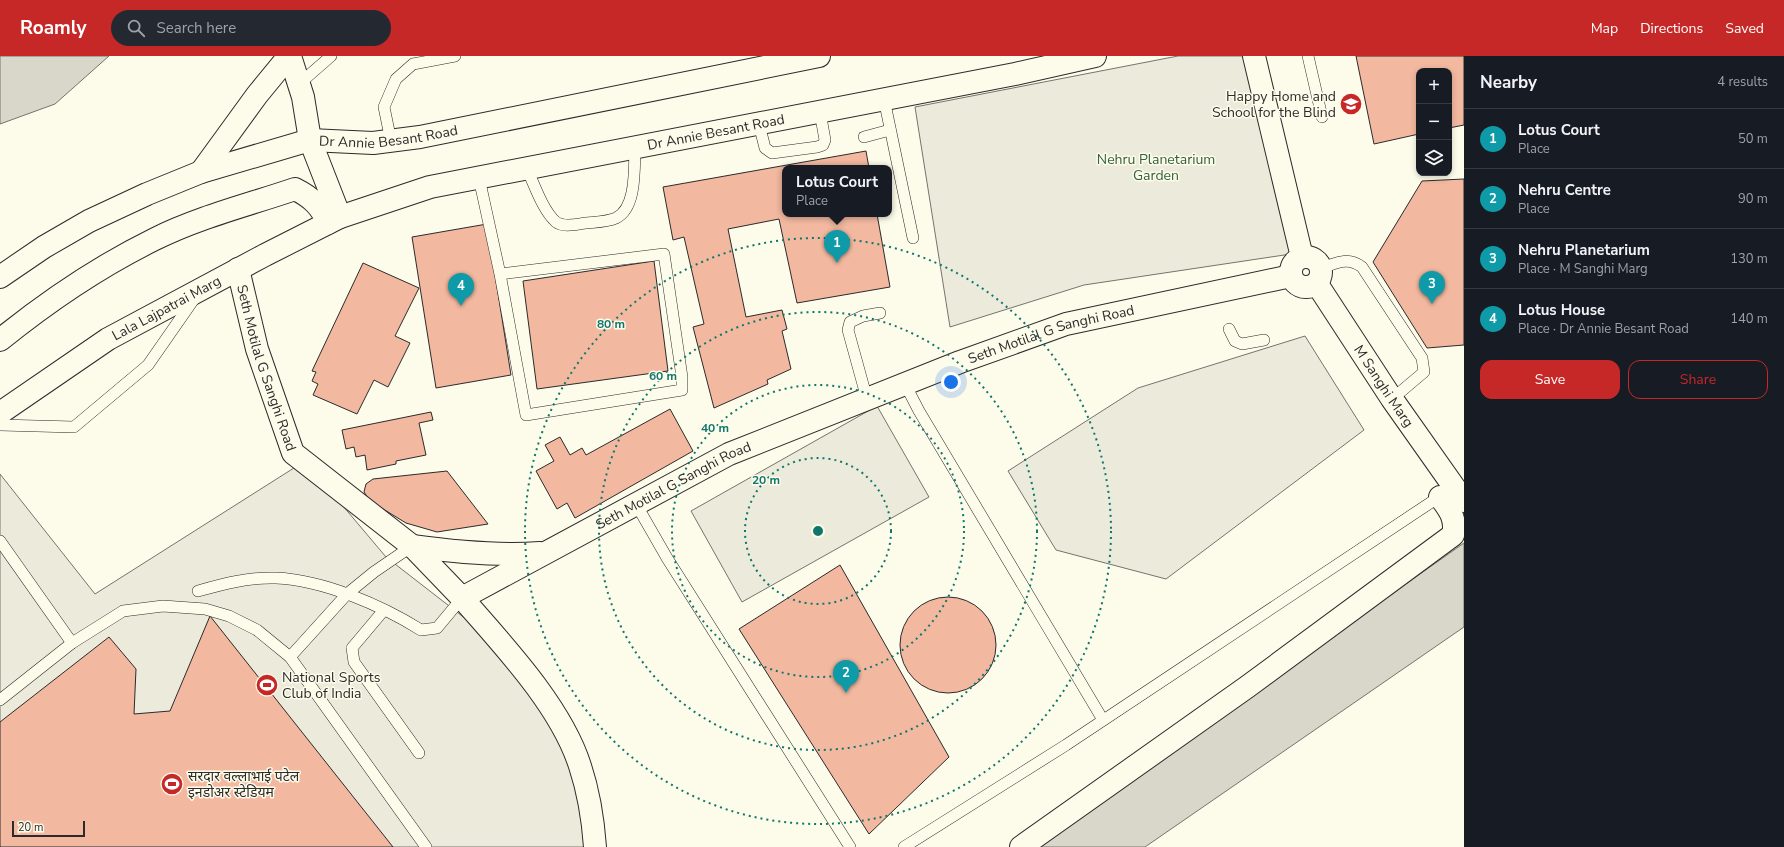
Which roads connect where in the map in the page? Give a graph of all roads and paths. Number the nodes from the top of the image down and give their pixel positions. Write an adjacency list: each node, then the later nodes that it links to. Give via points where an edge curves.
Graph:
1 (289, 56): 9 (main road); 20 (main road)
2 (331, 56): 9 (lane)
3 (455, 56): 8 (lane)
4 (819, 56): 17 (main road, Dr Annie Besant Road, via 420,137)
5 (1095, 56): 10 (main road, Dr Annie Besant Road)
6 (1254, 56): 24 (main road)
7 (1308, 56): 12 (lane)
8 (416, 60): 17 (lane, via 396,79 384,107)
9 (299, 84): 16 (main road)
10 (884, 99): 11 (main road, Dr Annie Besant Road); 14 (lane)
11 (820, 112): 13 (main road, Dr Annie Besant Road); 13 (lane, via 825,140 823,145 817,148 772,153 765,148)
12 (1322, 117)
13 (759, 124): 18 (main road, Dr Annie Besant Road)
14 (890, 130): 15 (lane); 23 (lane)
15 (864, 137)
16 (310, 140): 17 (main road, Dr Annie Besant Road, via 373,143); 20 (main road); 22 (main road)
17 (391, 140)
18 (635, 148): 19 (main road, Dr Annie Besant Road); 19 (lane, via 630,202 621,215 606,221 569,225 557,222 545,207)
19 (527, 169): 21 (main road, Dr Annie Besant Road)
20 (201, 172): 29 (main road, via 89,221)
21 (479, 178): 22 (main road, Dr Annie Besant Road, via 430,187); 26 (lane)
22 (334, 220): 25 (main road, Lala Lajpatrai Marg); 33 (main road, via 307,195 295,189 205,219 155,239 97,271)
23 (913, 238)
24 (1302, 257): 27 (main road, via 1295,261 1291,268); 28 (main road, via 1317,261)
25 (238, 269): 30 (main road, Lala Lajpatrai Marg); 43 (main road, Seth Motilal G Sanghi Road, via 257,350 293,453)
26 (500, 274): 26 (lane, via 664,254 682,390 526,415)
27 (1291, 276): 28 (main road, via 1301,287 1309,288); 35 (main road, Seth Motilal G Sanghi Road, via 1066,324)
28 (1319, 276): 37 (main road, M Sanghi Marg); 37 (lane, via 1349,260 1356,262 1362,267 1422,358 1424,372)
29 (0, 277)
30 (200, 290): 38 (main road, Lala Lajpatrai Marg, via 108,339); 39 (lane, via 148,365 74,426)
31 (880, 313): 36 (lane, via 863,316 850,322 848,330)
32 (1229, 329): 34 (lane, via 1235,341 1242,344)
33 (0, 340)
34 (1264, 340)
35 (906, 384): 36 (main road, Seth Motilal G Sanghi Road); 52 (lane, via 949,463)
36 (867, 399): 41 (main road, Seth Motilal G Sanghi Road, via 729,454)
37 (1392, 399): 40 (main road, M Sanghi Marg)
38 (0, 413)
39 (0, 425)
40 (1453, 495): 52 (lane); 58 (main road, M Sanghi Marg, via 1453,535 1247,687)
41 (636, 504): 44 (main road, Seth Motilal G Sanghi Road); 56 (lane, via 667,558)
42 (0, 541): 49 (lane)
43 (412, 546): 44 (main road, via 460,552); 46 (lane); 47 (main road, Seth Motilal G Sanghi Road)
44 (546, 552): 47 (main road, Seth Motilal G Sanghi Road)
45 (198, 591): 46 (lane, via 237,580 276,578 317,584)
46 (347, 594): 48 (lane); 50 (lane)
47 (462, 598): 48 (lane, via 437,628 429,630 421,630); 55 (main road, via 526,672 565,732 580,765 592,810)
48 (384, 610): 53 (lane, via 352,648 354,662)
49 (72, 643): 50 (lane, via 123,611 163,606 205,609 229,616 257,630); 51 (lane)
50 (290, 657): 54 (lane)
51 (0, 700)
52 (1103, 720): 57 (lane)
53 (419, 753)
54 (426, 847)
55 (595, 847)
56 (850, 847)
57 (904, 847)
58 (1021, 847)

